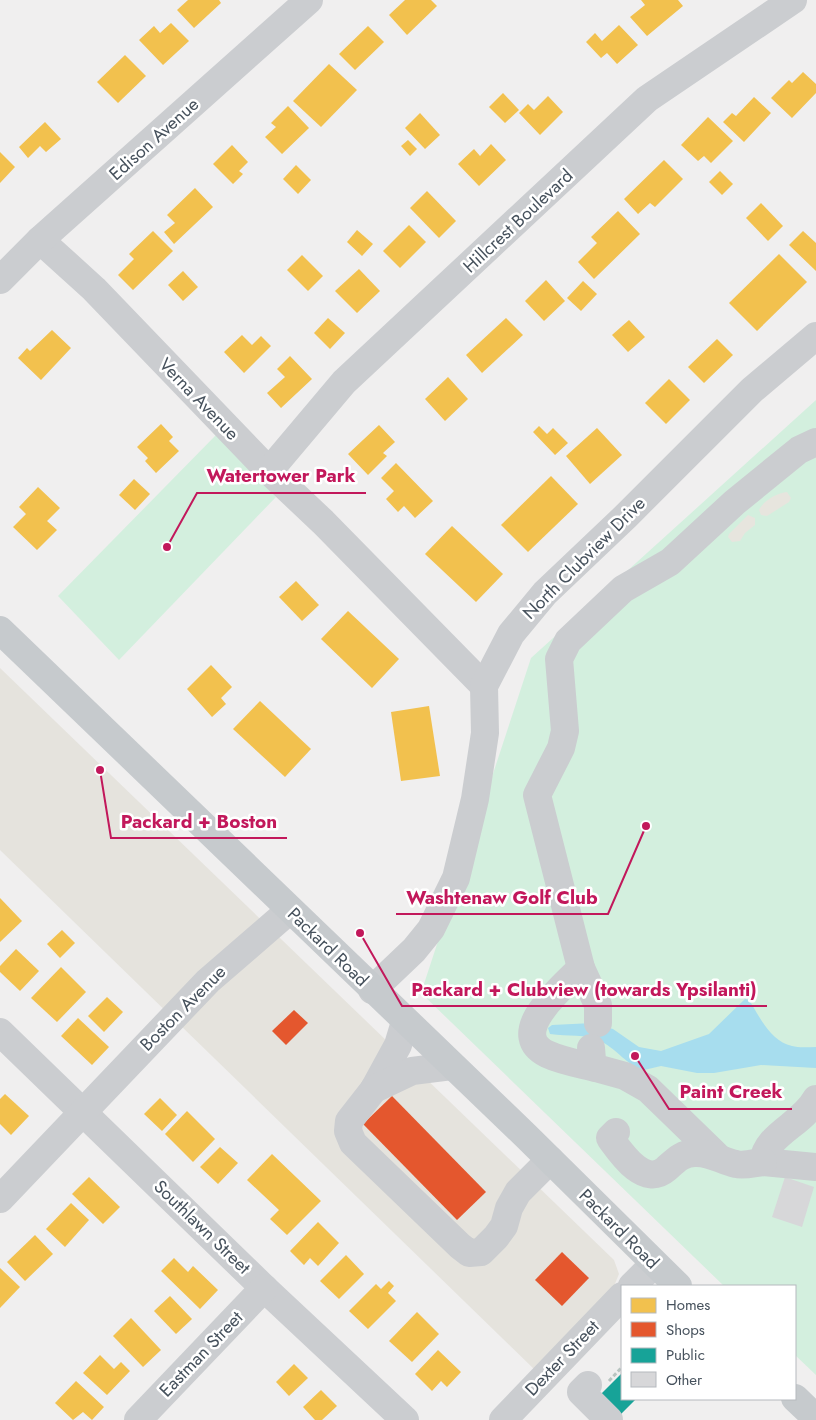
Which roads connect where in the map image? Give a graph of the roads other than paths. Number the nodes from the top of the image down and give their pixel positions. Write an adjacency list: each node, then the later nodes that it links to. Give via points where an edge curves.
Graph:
1 (309, 0): 3 (street, Edison Avenue)
2 (793, 0): 7 (street, Hillcrest Boulevard, via 648,100 344,382)
3 (40, 240): 4 (street, Edison Avenue); 7 (street, Verna Avenue, via 94,289)
4 (0, 280)
5 (816, 336): 9 (street, North Clubview Drive, via 752,390 545,593 511,634)
6 (816, 442): 11 (street, via 800,450 735,502 670,562 622,589 568,641 559,659 565,731 561,748 536,795)
7 (269, 471): 9 (street, Verna Avenue)
8 (0, 630): 10 (main road, Packard Road)
9 (484, 686): 12 (street, North Clubview Drive, via 485,733 456,878 431,929)
10 (290, 910): 12 (main road, Packard Road); 19 (street, Boston Avenue, via 208,981)
11 (581, 968): 14 (street, via 598,1005); 21 (street, via 541,1010 533,1023 533,1035 538,1046 546,1054 593,1058 648,1089)
12 (372, 990): 13 (main road, Packard Road)
13 (405, 1022): 16 (main road, Packard Road); 17 (street, via 398,1045)
14 (598, 1023)
15 (0, 1032): 19 (street, Southlawn Street)
16 (452, 1066): 17 (street, via 412,1071); 22 (main road, Packard Road)
17 (374, 1089): 22 (street, via 349,1121 348,1132 353,1143 469,1253 481,1252 496,1238 518,1192)
18 (816, 1100): 23 (street, via 801,1119 770,1142)
19 (83, 1112): 25 (street, Boston Avenue); 29 (street, Southlawn Street)
20 (616, 1132): 21 (street, via 610,1138 642,1173 650,1175 659,1174 681,1156 694,1152)
21 (716, 1155): 23 (street, via 738,1165)
22 (550, 1160): 26 (main road, Packard Road)
23 (763, 1162): 24 (street)
24 (816, 1167)
25 (0, 1199)
26 (654, 1264): 27 (street); 28 (main road, Packard Road)
27 (633, 1285)
28 (677, 1285)
29 (264, 1288): 34 (street, Eastman Street); 35 (street, Southlawn Street)
30 (621, 1297): 36 (street, Dexter Street)
31 (588, 1384): 37 (street, via 580,1392)
32 (796, 1399): 33 (main road)
33 (816, 1418)
34 (138, 1420)
35 (405, 1420)
36 (503, 1420)
37 (608, 1420)

